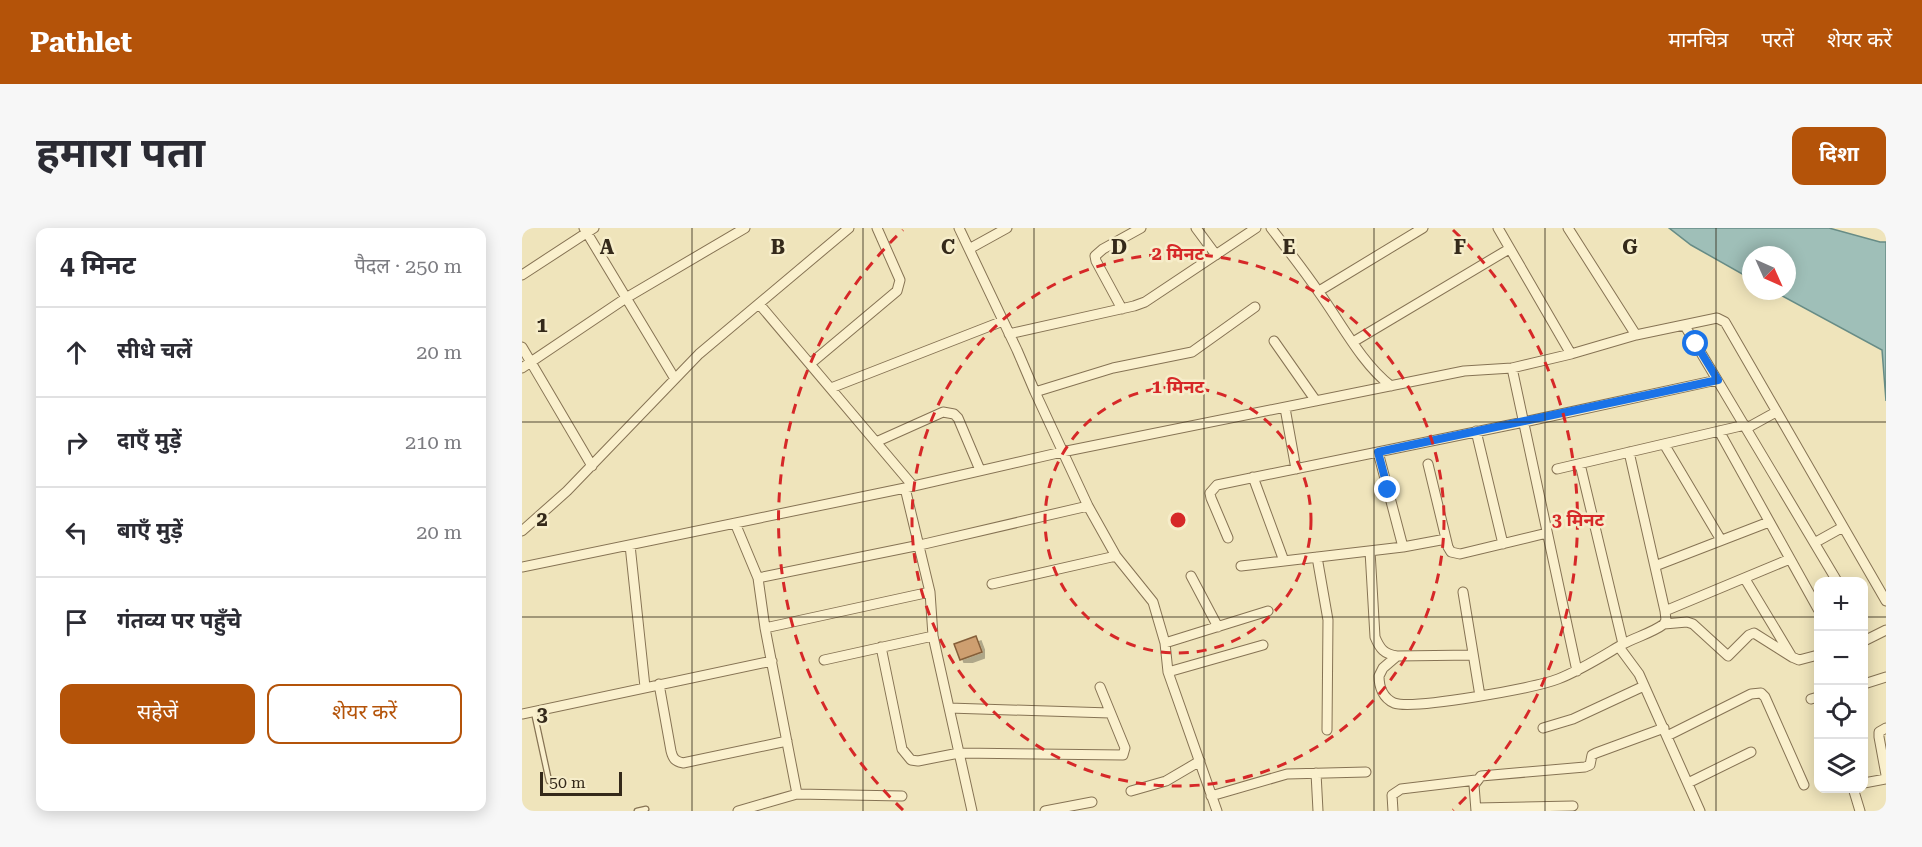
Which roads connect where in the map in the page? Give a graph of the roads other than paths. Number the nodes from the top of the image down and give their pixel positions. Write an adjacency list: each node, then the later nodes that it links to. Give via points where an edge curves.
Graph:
1 (745, 228): 19 (street)
2 (848, 228): 20 (street)
3 (877, 228): 32 (street, via 900,285)
4 (960, 228): 14 (street)
5 (1007, 228): 14 (street)
6 (1141, 228): 22 (street, via 1095,256)
7 (1196, 228): 16 (street)
8 (1256, 228): 16 (street)
9 (1271, 228): 18 (street)
10 (1424, 228): 18 (street)
11 (1498, 228): 15 (street)
12 (1568, 228): 26 (street)
13 (588, 230): 17 (street); 19 (street)
14 (969, 249): 23 (street)
15 (1509, 249): 28 (street); 30 (street)
16 (1216, 255): 22 (street, via 1153,298)
17 (522, 275)
18 (1319, 291): 28 (street)
19 (626, 298): 31 (street); 35 (street)
20 (760, 305): 32 (street); 35 (street, via 699,354)
21 (1255, 308): 39 (street, via 1185,354 1113,368)
22 (1122, 309): 25 (street)
23 (1003, 321): 25 (street); 38 (street)
24 (1685, 326): 26 (street); 36 (street); 42 (street, via 1717,318 1725,322)
25 (1010, 334): 39 (street)
26 (1636, 335): 30 (street)
27 (1274, 341): 40 (street)
28 (1353, 342): 37 (street)
29 (522, 347): 31 (street)
30 (1571, 354): 33 (street)
31 (531, 363): 34 (street); 54 (street)
32 (810, 364): 38 (street)
33 (1512, 368): 37 (street, via 1464,371); 43 (street)
34 (522, 369)
35 (675, 379): 54 (street)
36 (1718, 380): 43 (street); 44 (street)
37 (1391, 386): 40 (street)
38 (831, 388): 47 (street)
39 (1035, 392): 49 (street)
40 (1316, 402): 41 (street)
41 (1285, 408): 49 (street); 55 (street)
42 (1776, 411): 44 (street); 63 (street)
43 (1524, 422): 46 (street); 65 (street)
44 (1746, 427): 45 (street); 69 (street)
45 (1719, 431): 48 (street); 61 (street)
46 (1476, 432): 50 (street); 70 (street)
47 (876, 442): 56 (street, via 948,412 958,418); 59 (street)
48 (1664, 444): 51 (street); 68 (street)
49 (1062, 452): 56 (street); 60 (street)
50 (1378, 452): 55 (street); 73 (street)
51 (1629, 452): 53 (street); 80 (street)
52 (1428, 464): 67 (street)
53 (1580, 464): 57 (street); 101 (street)
54 (591, 466): 64 (street)
55 (1296, 469): 58 (street)
56 (980, 470): 59 (street)
57 (1557, 470)
58 (1253, 477): 66 (street, via 1217,485 1210,493); 78 (street)
59 (909, 487): 62 (street); 72 (street)
60 (1088, 506): 72 (street); 75 (street)
61 (1769, 522): 68 (street); 77 (street)
62 (735, 523): 71 (street); 84 (street)
63 (1843, 527): 69 (street); 89 (street)
64 (522, 531)
65 (1547, 534): 70 (street); 109 (street)
66 (1228, 538)
67 (1446, 539): 70 (street, via 1455,554); 73 (street)
68 (1721, 540): 80 (street)
69 (1816, 542): 83 (street)
70 (1503, 544)
71 (630, 545): 81 (street); 115 (street)
72 (920, 545): 84 (street); 87 (street)
73 (1403, 547): 74 (street)
74 (1370, 551): 76 (street); 104 (street, via 1375,637 1384,652)
75 (1116, 556): 86 (street); 99 (street, via 1153,602)
76 (1317, 557): 78 (street); 124 (street, via 1328,620)
77 (1790, 559): 85 (street); 90 (street)
78 (1284, 561): 79 (street)
79 (1241, 566)
80 (1655, 566): 92 (street)
81 (522, 567)
82 (1191, 576): 94 (street)
83 (1834, 577)
84 (758, 578): 95 (street)
85 (1744, 579): 92 (street); 106 (street)
86 (992, 584)
87 (930, 592): 95 (street); 97 (street)
88 (1463, 592): 103 (street)
89 (1886, 601)
90 (1814, 602)
91 (1268, 611): 94 (street)
92 (1665, 611): 93 (street)
93 (1664, 624): 101 (street); 106 (street, via 1693,624 1728,656 1754,633)
94 (1218, 627): 99 (street)
95 (765, 628): 108 (street)
96 (1886, 632): 98 (street)
97 (933, 636): 102 (street); 118 (street)
98 (1868, 639)
99 (1165, 643): 110 (street)
100 (1263, 645): 110 (street)
101 (1621, 646): 109 (street); 114 (street)
102 (881, 647): 107 (street); 128 (street, via 907,756 918,761)
103 (1473, 655): 104 (street); 117 (street)
104 (1397, 656): 117 (street, via 1379,676 1384,695 1390,701 1404,705)
105 (1814, 656): 106 (street, via 1799,660)
106 (1792, 657)
107 (824, 660)
108 (772, 661): 113 (street); 126 (street)
109 (1577, 671): 117 (street, via 1535,687)
110 (1168, 672): 129 (street)
111 (1886, 677): 112 (street)
112 (1868, 682)
113 (660, 684): 115 (street); 126 (street, via 671,751 677,762)
114 (1644, 686): 122 (street, via 1573,719); 125 (street)
115 (645, 687): 119 (street)
116 (1100, 687): 120 (street)
117 (1480, 696)
118 (949, 708): 120 (street); 128 (street)
119 (534, 712): 121 (street); 134 (lane)
120 (1110, 713): 128 (street, via 1125,748 1123,755)
121 (522, 714)
122 (1543, 728)
123 (1886, 728): 132 (street, via 1879,732 1879,737)
124 (1327, 730)
125 (1666, 732): 133 (street, via 1596,753 1585,767); 136 (street); 137 (street, via 1761,693)
126 (787, 741): 140 (street)
127 (1751, 752): 136 (street)
128 (959, 753): 149 (street)
129 (1200, 761): 138 (street, via 1166,780); 142 (street)
130 (1366, 772): 131 (street)
131 (1316, 773): 142 (street, via 1287,774); 152 (street)
132 (1886, 777): 135 (street)
133 (1476, 780): 146 (street); 153 (street, via 1401,789 1392,795)
134 (549, 781)
135 (1868, 782)
136 (1688, 783): 154 (street)
137 (1804, 785)
138 (1131, 791)
139 (1854, 793): 155 (street)
140 (797, 794): 141 (street); 148 (street)
141 (902, 796)
142 (1211, 796): 151 (street)
143 (1092, 802): 150 (street)
144 (1573, 806): 146 (street)
145 (646, 809): 147 (lane)
146 (1476, 810)
147 (637, 811)
148 (738, 811)
149 (972, 811)
150 (1045, 811)
151 (1217, 811)
152 (1318, 811)
153 (1393, 811)
154 (1700, 811)
155 (1860, 811)

